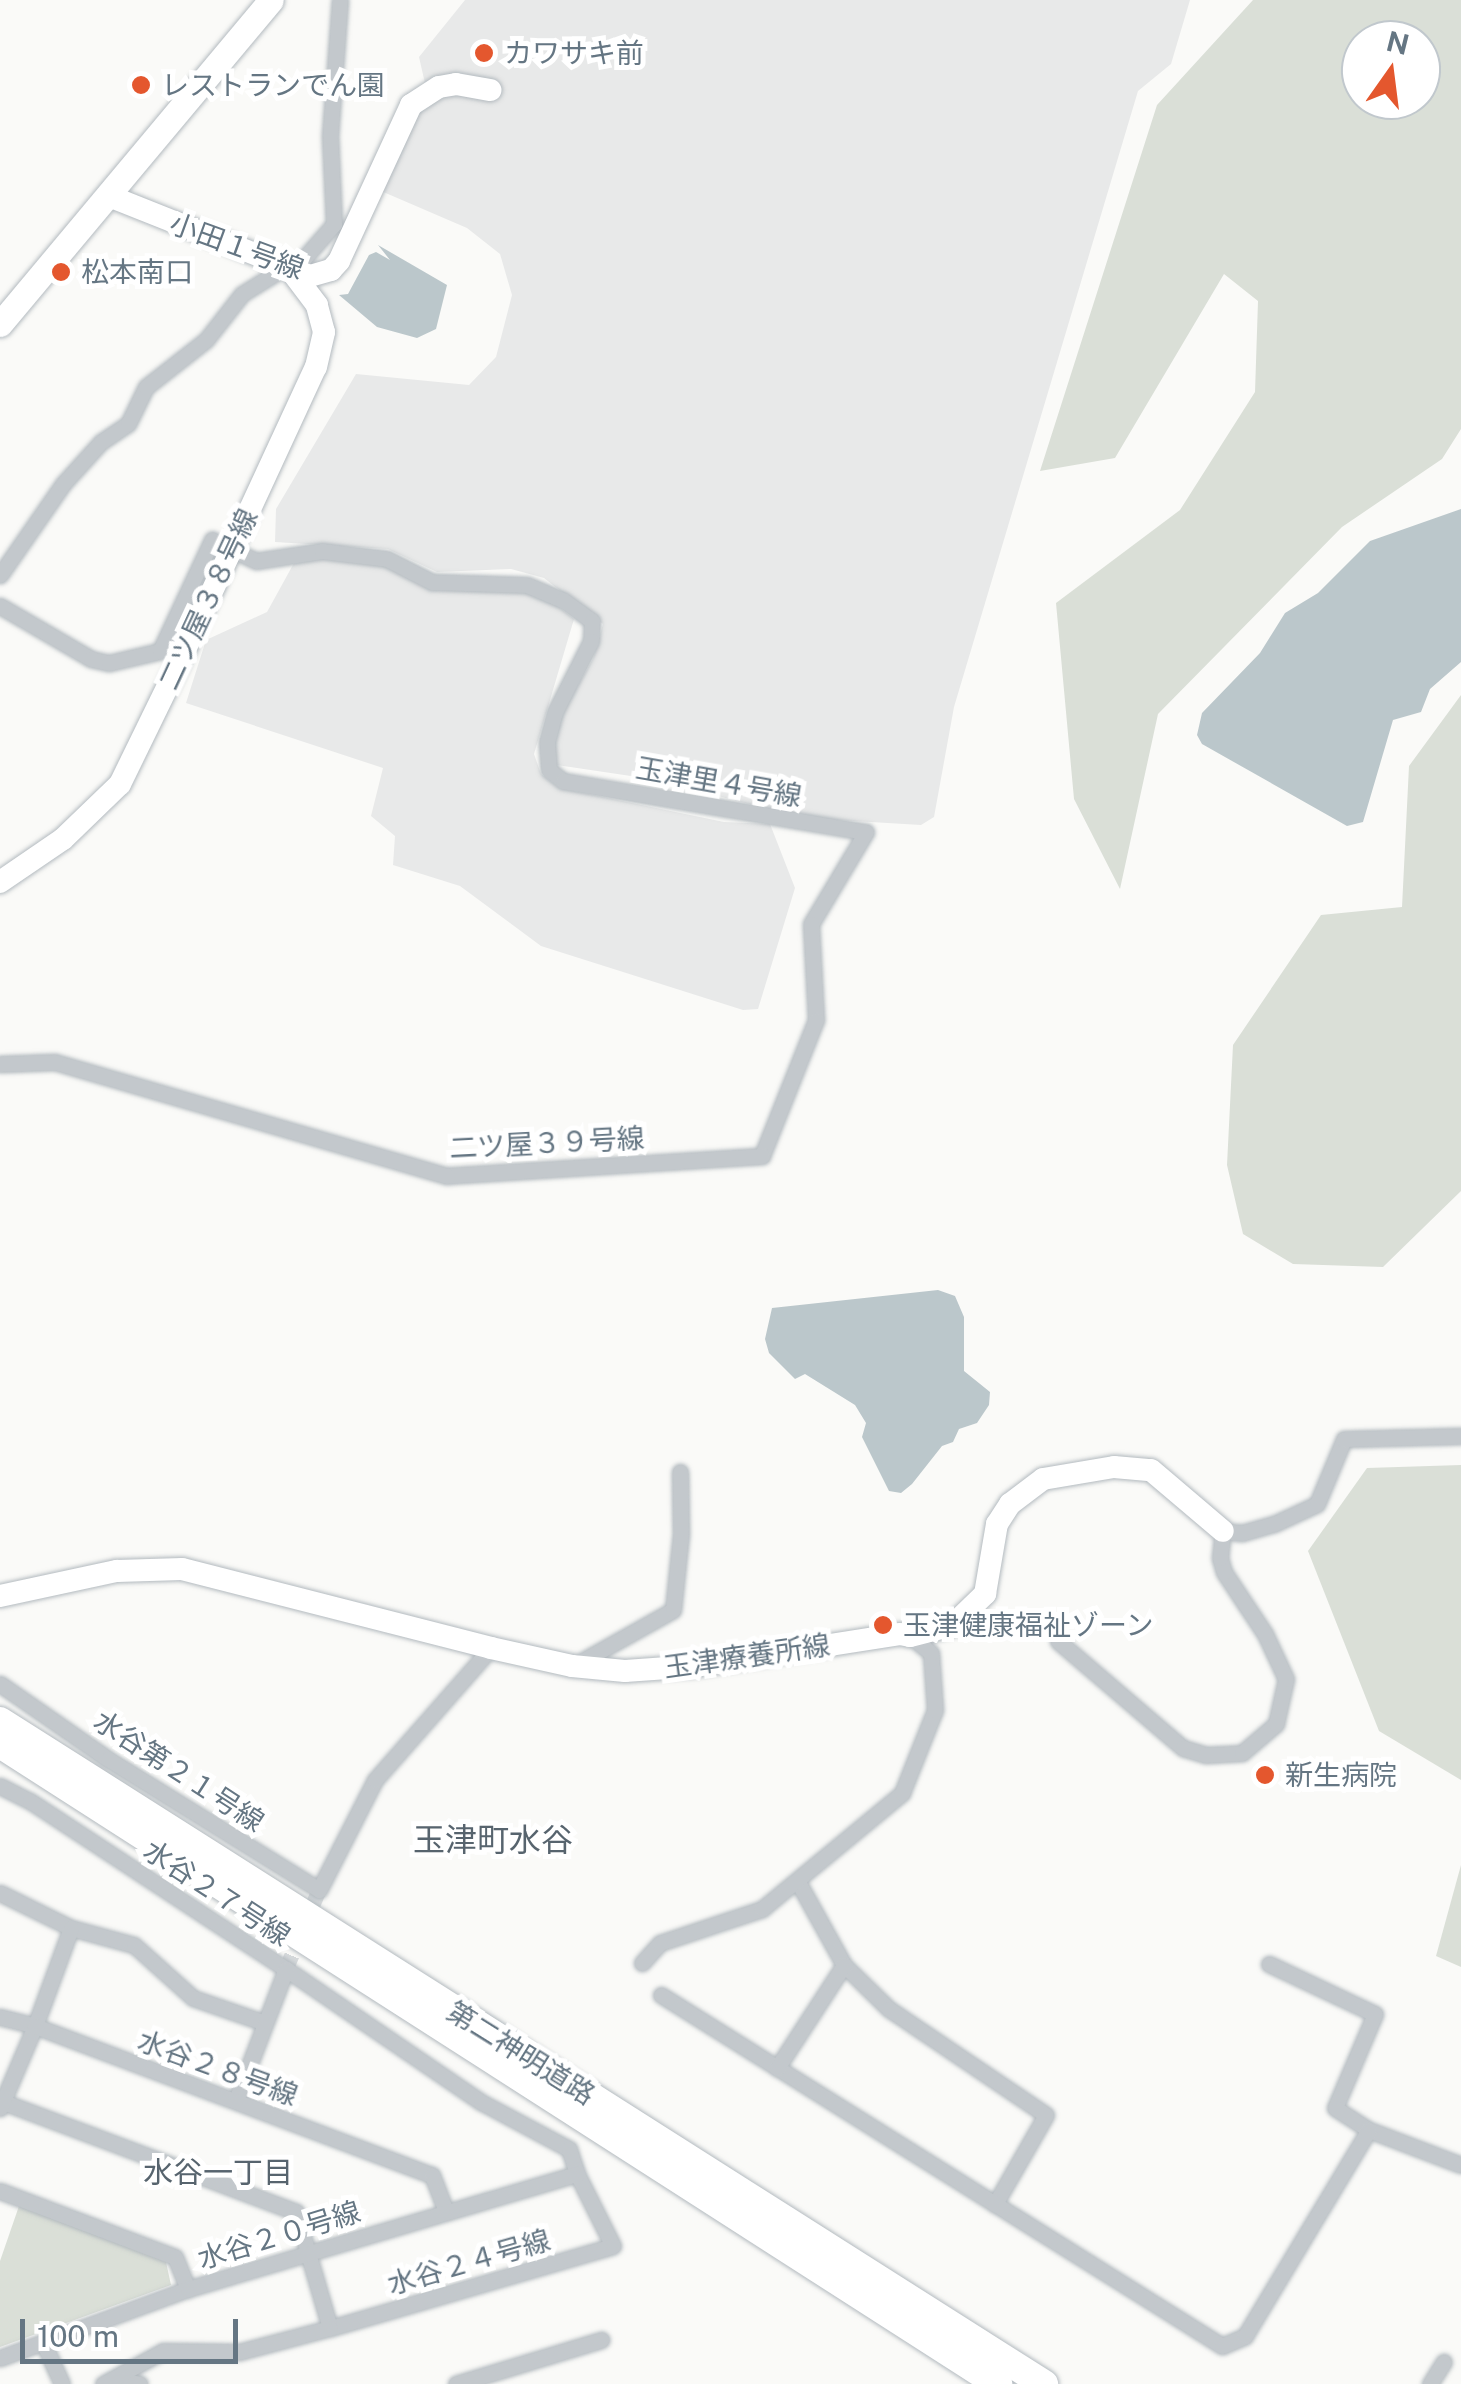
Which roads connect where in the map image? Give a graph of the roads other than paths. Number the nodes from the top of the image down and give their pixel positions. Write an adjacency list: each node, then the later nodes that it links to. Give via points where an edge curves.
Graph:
1 (271, 0): 4 (main road)
2 (340, 0): 5 (street, via 330,136 334,224)
3 (490, 90): 5 (street, 小田１号線, via 439,87 404,114 339,260 310,276)
4 (110, 196): 5 (street, 小田１号線); 6 (main road)
5 (288, 270): 7 (street, 二ツ屋３８号線, via 317,305 324,332 316,367); 8 (street, via 242,294 206,340 146,387 128,424 101,442 63,484)
6 (0, 324)
7 (231, 550): 9 (street, via 212,540 160,651 136,659 90,659); 10 (street, 玉津里４号線, via 256,560 322,551 386,559 432,582 527,584 592,621 591,641 555,712 549,770 563,780); 11 (street, 二ツ屋３８号線, via 120,784 64,839)
8 (0, 575)
9 (0, 606)
10 (866, 832): 12 (street, 二ツ屋３９号線, via 811,924 816,1020 762,1156 447,1176 55,1062)
11 (0, 882)
12 (0, 1064)
13 (1461, 1436): 15 (street, via 1344,1439 1317,1504 1258,1528)
14 (680, 1472): 20 (street, via 673,1610)
15 (1223, 1531): 17 (street, 玉津療養所線, via 1150,1470 1114,1467 1043,1479 1010,1504 997,1524 985,1594 971,1611 953,1624); 18 (street, via 1224,1572 1286,1679 1276,1724 1242,1754 1183,1748)
16 (0, 1596): 19 (street, 玉津療養所線, via 116,1571 182,1569)
17 (910, 1636): 20 (street, 玉津療養所線, via 696,1666); 25 (street, via 931,1654 935,1710 902,1793)
18 (1058, 1641)
19 (491, 1648): 20 (street, 玉津療養所線); 21 (street, 水谷第２１号線, via 375,1780 319,1890 108,1760)
20 (572, 1666)
21 (7, 1688)
22 (0, 1721): 57 (highway, 第二神明道路)
23 (0, 1744): 56 (highway, 第二神明道路)
24 (0, 1786): 31 (street, 水谷２７号線)
25 (798, 1882): 28 (street, via 762,1909 660,1943); 30 (street)
26 (0, 1894): 27 (street)
27 (71, 1928): 34 (street, via 134,1945 192,1998); 35 (street)
28 (642, 1963)
29 (1269, 1964): 39 (street, via 1376,2014 1336,2108)
30 (844, 1966): 36 (street); 43 (street, via 888,2009 1046,2114)
31 (286, 1969): 34 (street, 水谷２７号線); 41 (street, 水谷２４号線, via 481,2102 569,2149)
32 (661, 1995): 36 (street)
33 (0, 2017): 35 (street, 水谷２８号線)
34 (265, 2023): 37 (street, 水谷２７号線)
35 (35, 2026): 37 (street, 水谷２８号線); 38 (street)
36 (777, 2068): 43 (street)
37 (236, 2100): 44 (street, 水谷２８号線, via 432,2175)
38 (2, 2106): 45 (street, via 296,2212)
39 (1369, 2130): 40 (street); 43 (street, via 1245,2336 1222,2346)
40 (1461, 2165)
41 (576, 2174): 44 (street, 水谷２０号線); 47 (street, 水谷２４号線, via 614,2246)
42 (0, 2191): 46 (street, via 176,2257)
43 (995, 2204)
44 (446, 2211): 45 (street, 水谷２０号線)
45 (309, 2252): 46 (street, 水谷２０号線); 47 (street)
46 (188, 2289): 49 (street, 水谷２０号線)
47 (330, 2328): 52 (street, via 240,2352 162,2351)
48 (601, 2340): 55 (street)
49 (43, 2342): 50 (street, 水谷２０号線); 53 (street)
50 (0, 2358)
51 (1444, 2362): 58 (street)
52 (109, 2382): 54 (street)
53 (62, 2384)
54 (140, 2384)
55 (456, 2384)
56 (998, 2384)
57 (1044, 2384)
58 (1430, 2384)

